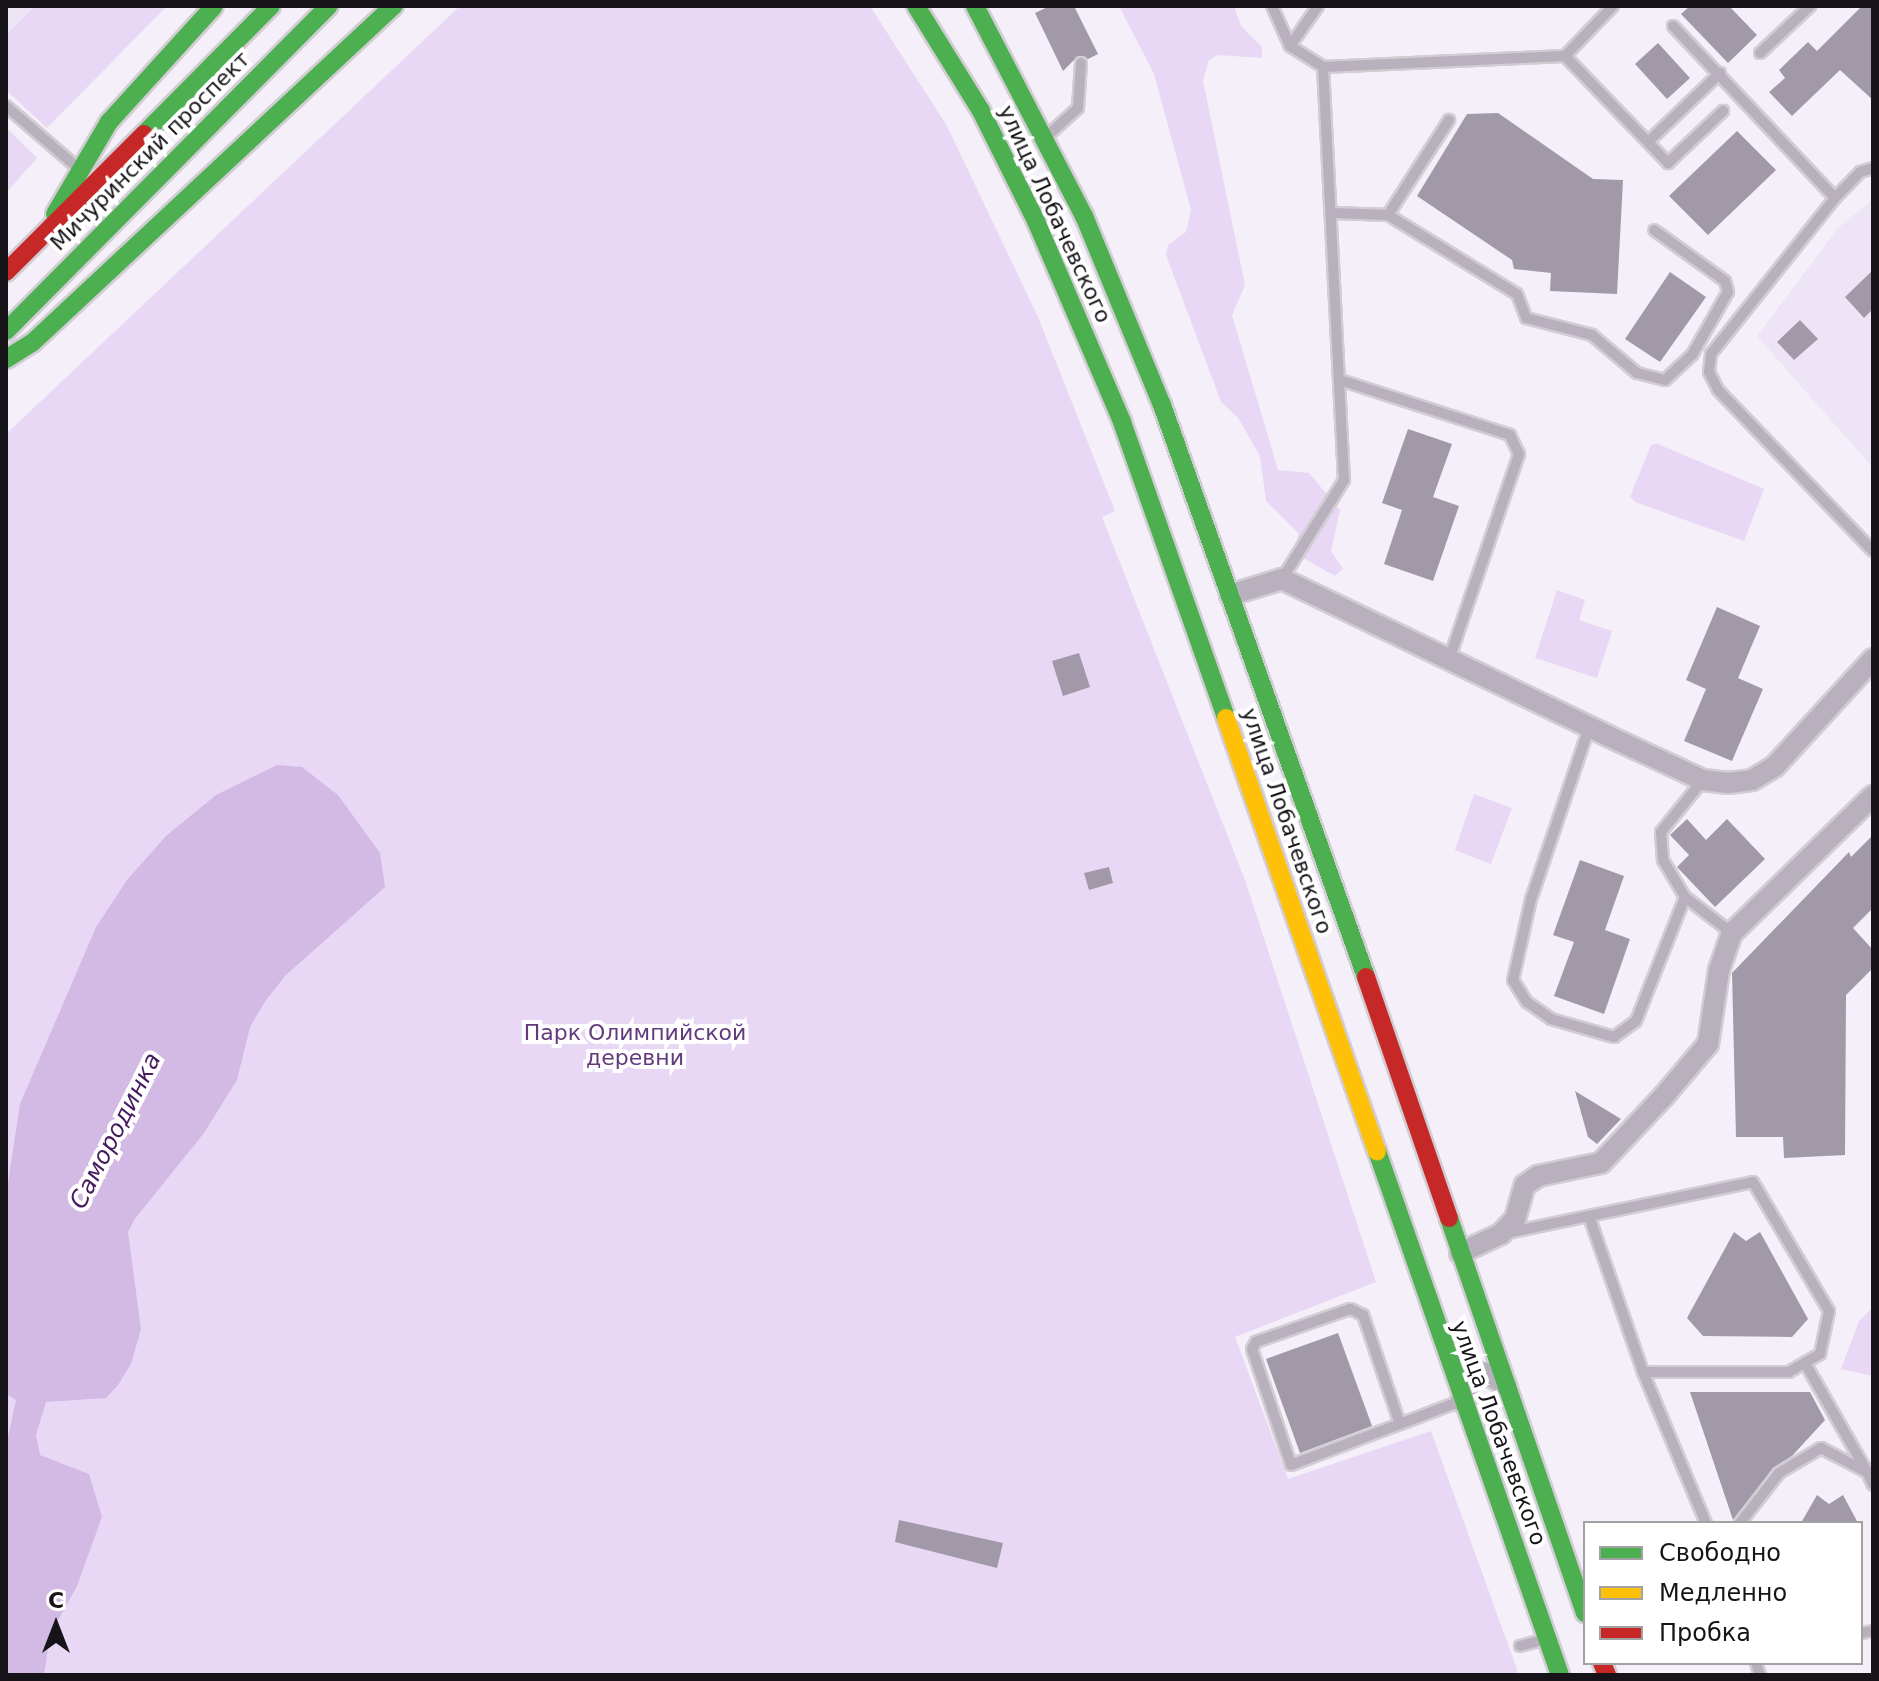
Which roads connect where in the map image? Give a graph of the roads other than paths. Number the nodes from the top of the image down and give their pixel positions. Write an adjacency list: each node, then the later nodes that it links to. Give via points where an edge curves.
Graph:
1 (214, 6): 24 (main road, via 109,122)
2 (271, 6): 29 (main road, Мичуринский проспект)
3 (329, 6): 31 (main road, Мичуринский проспект)
4 (394, 6): 32 (main road, via 32,343)
5 (916, 6): 50 (main road, улица Лобачевского, via 981,111 1036,221 1122,422)
6 (975, 6): 21 (main road, улица Лобачевского)
7 (1272, 6): 12 (lane)
8 (1318, 6): 12 (lane)
9 (1613, 6): 14 (lane)
10 (1810, 6): 13 (lane)
11 (1673, 26): 17 (lane)
12 (1290, 46): 16 (lane)
13 (1760, 53)
14 (1565, 56): 16 (lane); 22 (lane)
15 (1081, 63): 21 (lane, via 1078,108)
16 (1323, 67): 26 (lane)
17 (1720, 73): 22 (lane); 25 (lane)
18 (6, 106): 24 (lane)
19 (1723, 111): 22 (lane, via 1668,163)
20 (1449, 120): 27 (lane)
21 (1045, 138): 36 (main road, улица Лобачевского, via 1084,216 1162,405)
22 (1648, 142)
23 (1873, 168): 25 (lane, via 1860,172)
24 (80, 171): 29 (main road)
25 (1835, 198): 34 (lane, via 1711,354 1709,372 1718,390)
26 (1333, 213): 27 (lane); 33 (lane)
27 (1388, 215): 28 (lane, via 1517,294 1526,318 1592,335 1637,373 1665,380 1692,355 1728,292 1725,281)
28 (1654, 230)
29 (41, 237): 30 (main road, Мичуринский проспект)
30 (6, 272)
31 (6, 331)
32 (6, 359)
33 (1340, 380): 35 (lane, via 1344,480); 38 (lane, via 1510,435 1519,454)
34 (1873, 551)
35 (1282, 579): 36 (street); 38 (street)
36 (1230, 595): 46 (main road, улица Лобачевского)
37 (1873, 659): 40 (street, via 1775,766 1752,780)
38 (1449, 662): 39 (street)
39 (1589, 728): 40 (street); 42 (lane, via 1531,899 1513,980 1527,1002 1551,1019 1614,1037 1636,1021)
40 (1703, 780): 42 (lane, via 1661,832 1663,860)
41 (1873, 796): 43 (street)
42 (1685, 897): 43 (lane)
43 (1732, 933): 45 (street, via 1719,970 1708,1044 1601,1163 1538,1176 1525,1185 1515,1219)
44 (1589, 1216): 45 (lane); 47 (lane, via 1753,1182 1829,1311 1820,1354); 48 (lane)
45 (1501, 1234): 46 (street)
46 (1460, 1253): 49 (main road, улица Лобачевского)
47 (1805, 1363): 48 (lane, via 1789,1372); 52 (lane)
48 (1643, 1372): 54 (lane)
49 (1506, 1386): 50 (street, via 1496,1377 1477,1373 1469,1378); 56 (main road, улица Лобачевского)
50 (1461, 1401): 51 (lane); 57 (main road, улица Лобачевского)
51 (1400, 1424): 51 (lane, via 1363,1315 1350,1309 1256,1342 1252,1349 1291,1465)
52 (1867, 1472): 53 (lane); 55 (lane, via 1821,1448 1779,1473)
53 (1873, 1485)
54 (1705, 1521)
55 (1742, 1521)
56 (1583, 1607)
57 (1548, 1638): 58 (lane); 59 (main road, улица Лобачевского)
58 (1520, 1646)
59 (1560, 1675)

